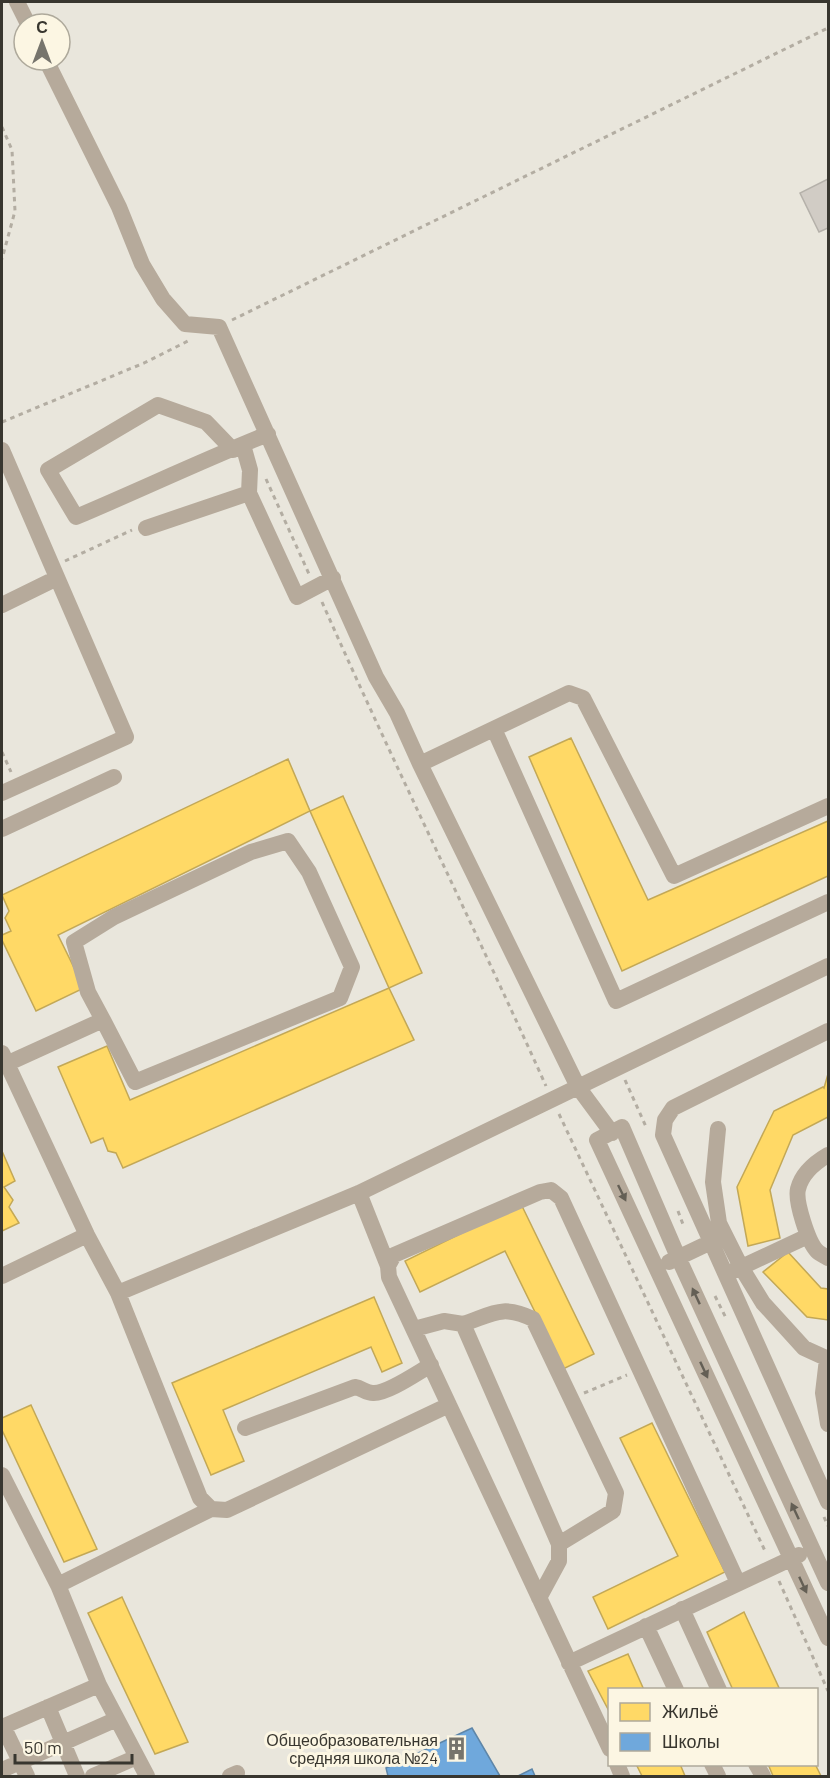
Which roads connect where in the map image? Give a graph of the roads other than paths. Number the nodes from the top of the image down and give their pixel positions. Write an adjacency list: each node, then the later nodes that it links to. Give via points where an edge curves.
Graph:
1 (52, 72): 2 (street, via 120,207 142,264 184,324 219,327)
2 (268, 434): 3 (street); 8 (street)
3 (238, 448): 3 (street, via 76,517 48,470 158,405 206,422); 5 (street, via 250,470)
4 (2, 450): 7 (street)
5 (249, 493): 6 (street); 8 (street, via 297,597)
6 (146, 528)
7 (55, 572): 9 (street); 13 (street, via 126,737)
8 (333, 578): 11 (street)
9 (2, 605)
10 (494, 729): 11 (street); 14 (street, via 569,693 583,698 674,876); 16 (street, via 616,1001)
11 (420, 764): 21 (street)
12 (114, 777): 15 (street)
13 (9, 790)
14 (828, 806)
15 (2, 829)
16 (828, 902)
17 (828, 966): 21 (street)
18 (103, 1020): 18 (street, via 135,1082 339,998 352,967 309,872 288,841 251,852 114,917 74,942 87,992); 20 (street)
19 (828, 1031): 28 (street, via 673,1108 665,1120 663,1135)
20 (3, 1060): 26 (street)
21 (578, 1087): 23 (street); 25 (street)
22 (718, 1129): 32 (street, via 713,1182 719,1223)
23 (612, 1133): 29 (street, via 622,1127); 33 (street, one-way to 33, via 597,1140)
24 (828, 1155): 27 (street, via 812,1165 798,1189)
25 (359, 1192): 31 (street); 36 (street)
26 (87, 1235): 35 (street); 36 (street)
27 (808, 1236): 30 (street, via 816,1250); 32 (street)
28 (711, 1242): 29 (street); 34 (street)
29 (678, 1257): 33 (street); 48 (street, one-way to 29)
30 (828, 1258)
31 (388, 1266): 38 (street); 50 (street, via 394,1255 540,1192 551,1190 561,1198)
32 (741, 1267): 34 (street); 39 (street, via 763,1303 804,1348)
33 (658, 1268): 49 (street, one-way to 49)
34 (726, 1274): 45 (street)
35 (2, 1276)
36 (118, 1293): 46 (street, via 200,1498)
37 (463, 1324): 38 (street, via 444,1321); 47 (street); 47 (street, via 505,1310 518,1311 533,1319 616,1493 613,1511)
38 (414, 1329): 40 (street)
39 (828, 1359): 42 (street, via 823,1393)
40 (431, 1365): 41 (street); 43 (street, via 381,1392 370,1393 355,1387)
41 (449, 1405): 46 (street, via 227,1510); 53 (street)
42 (828, 1424)
43 (245, 1428)
44 (2, 1475): 52 (street)
45 (828, 1499)
46 (210, 1509): 52 (street)
47 (559, 1544): 53 (street, via 559,1561)
48 (812, 1549): 49 (street); 51 (street)
49 (791, 1559): 50 (street); 56 (street, one-way to 56)
50 (738, 1583): 54 (street)
51 (828, 1583)
52 (58, 1586): 58 (street)
53 (539, 1598): 57 (street)
54 (682, 1609): 55 (street); 60 (street)
55 (646, 1626): 57 (street); 59 (street)
56 (828, 1638)
57 (569, 1663): 65 (street)
58 (99, 1685): 61 (street); 62 (street)
59 (676, 1688)
60 (719, 1688)
61 (48, 1707): 63 (street); 64 (street)
62 (117, 1719): 64 (street); 66 (street)
63 (2, 1727): 67 (street)
64 (63, 1743): 67 (street); 69 (street)
65 (608, 1747)
66 (137, 1757): 70 (street); 71 (street)
67 (23, 1769): 68 (street)
68 (2, 1770)
69 (77, 1776)
70 (93, 1776)
71 (147, 1776)

